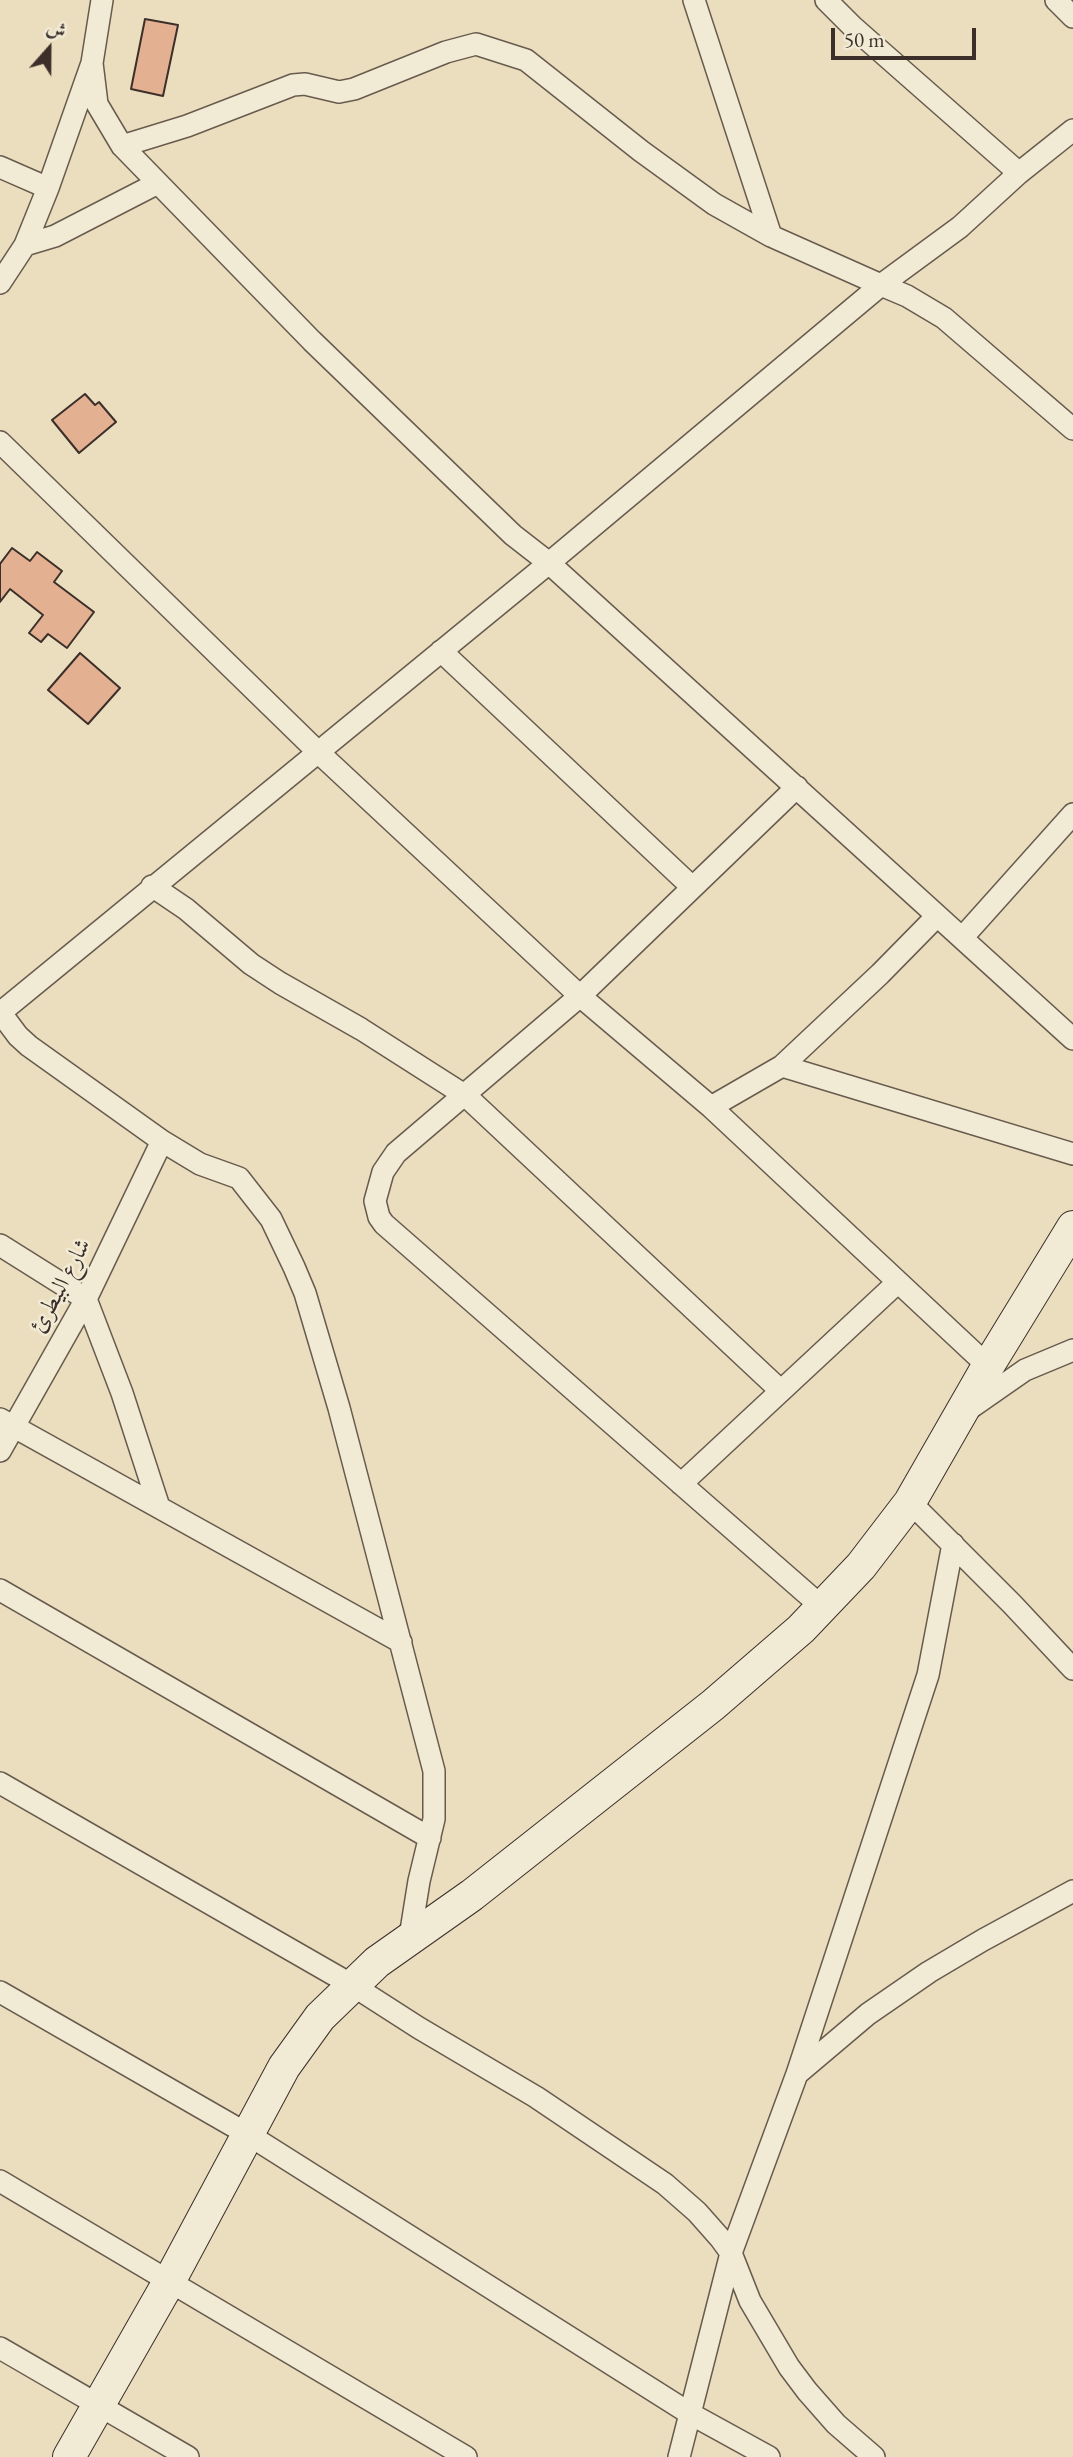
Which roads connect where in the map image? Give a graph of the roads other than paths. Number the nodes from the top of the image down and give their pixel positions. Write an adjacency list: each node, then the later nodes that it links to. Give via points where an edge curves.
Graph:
1 (102, 0): 6 (street)
2 (826, 0): 10 (street)
3 (1056, 0): 5 (street)
4 (702, 4): 13 (street)
5 (1073, 18)
6 (92, 63): 8 (street, via 97,104); 12 (street)
7 (1073, 130): 10 (street)
8 (122, 146): 11 (street); 13 (street, via 293,85 339,92 354,89 476,44 526,60 714,204)
9 (0, 167): 12 (street)
10 (1019, 173): 16 (street, via 960,228)
11 (158, 183): 14 (street, via 55,236); 19 (street, via 438,465)
12 (48, 188): 14 (street)
13 (771, 236): 16 (street)
14 (25, 244): 15 (street)
15 (0, 283)
16 (881, 285): 17 (street, via 944,318); 19 (street)
17 (1073, 429)
18 (0, 442): 21 (street)
19 (549, 564): 20 (street); 22 (street)
20 (441, 651): 21 (street); 25 (street)
21 (317, 751): 24 (street); 28 (street)
22 (797, 787): 25 (street); 26 (street)
23 (1073, 814): 27 (street)
24 (152, 886): 29 (street); 32 (street, via 251,964)
25 (692, 887): 28 (street)
26 (937, 916): 27 (street); 31 (street)
27 (962, 938): 30 (street)
28 (580, 996): 32 (street); 33 (street)
29 (0, 1012): 34 (street, via 29,1046)
30 (1073, 1039)
31 (782, 1066): 33 (street); 35 (street)
32 (466, 1096): 42 (street); 46 (street, via 391,1158 375,1201 379,1217)
33 (712, 1107): 38 (street)
34 (162, 1141): 39 (street, شارع البيطرئ); 52 (street, via 200,1164 237,1177 278,1231 305,1293)
35 (1073, 1154)
36 (1073, 1227): 41 (main road)
37 (0, 1245): 39 (street)
38 (898, 1282): 41 (street); 42 (street)
39 (86, 1299): 44 (street, شارع البيطرئ); 48 (street)
40 (1073, 1350): 43 (street, via 1014,1377)
41 (988, 1366): 43 (main road)
42 (781, 1391): 46 (street)
43 (961, 1414): 47 (main road)
44 (7, 1423): 45 (street, شارع البيطرئ); 48 (street)
45 (0, 1451)
46 (681, 1484): 51 (street)
47 (911, 1502): 49 (street); 51 (main road, via 878,1546)
48 (159, 1507): 52 (street)
49 (953, 1544): 53 (street); 60 (street, via 928,1675)
50 (0, 1590): 55 (street)
51 (822, 1606): 57 (main road, via 713,1705 494,1878)
52 (401, 1642): 55 (street, via 434,1771)
53 (1073, 1669)
54 (0, 1783): 58 (street)
55 (430, 1838): 57 (street)
56 (1073, 1891): 60 (street, via 929,1972 868,2014)
57 (410, 1937): 58 (main road)
58 (352, 1985): 61 (main road, via 292,2055); 63 (street, via 640,2165 697,2212)
59 (0, 1992): 61 (street)
60 (797, 2074): 63 (street)
61 (248, 2135): 64 (main road); 67 (street)
62 (0, 2181): 64 (street)
63 (731, 2253): 67 (street); 73 (street, via 750,2301 795,2375 829,2416)
64 (170, 2280): 66 (main road); 70 (street)
65 (0, 2348): 66 (street)
66 (99, 2405): 68 (main road); 69 (street)
67 (689, 2413): 71 (street); 72 (street)
68 (69, 2457)
69 (188, 2457)
70 (466, 2457)
71 (679, 2457)
72 (769, 2457)
73 (874, 2457)

